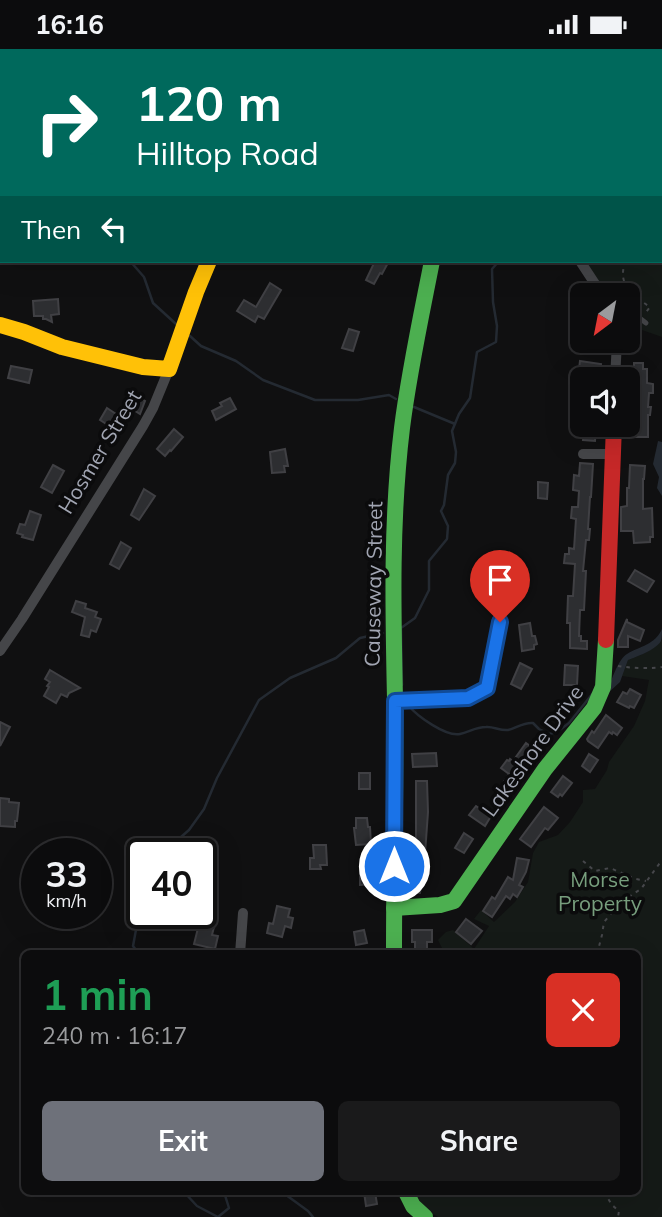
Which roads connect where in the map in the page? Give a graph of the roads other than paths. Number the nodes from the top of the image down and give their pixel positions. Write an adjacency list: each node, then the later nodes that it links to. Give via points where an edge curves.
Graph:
1 (208, 263): 8 (street, Hosmer Street)
2 (432, 263): 14 (street, Causeway Street, via 402,429 393,623)
3 (581, 263): 4 (street)
4 (594, 283)
5 (640, 318): 6 (lane)
6 (644, 321)
7 (0, 325): 8 (street, via 72,350)
8 (169, 369): 13 (street, Hosmer Street, via 143,426)
9 (614, 437): 11 (street, Lakeshore Drive)
10 (583, 454): 11 (street)
11 (614, 454): 15 (street, Lakeshore Drive, via 605,663 603,687 594,708 454,901)
12 (500, 622): 14 (street, via 487,688 468,698)
13 (0, 651)
14 (395, 701): 15 (street, Causeway Street)
15 (394, 908): 18 (street, Causeway Street)
16 (243, 913): 17 (street)
17 (240, 950)
18 (394, 950)
19 (407, 1195): 20 (street)
20 (425, 1217)

